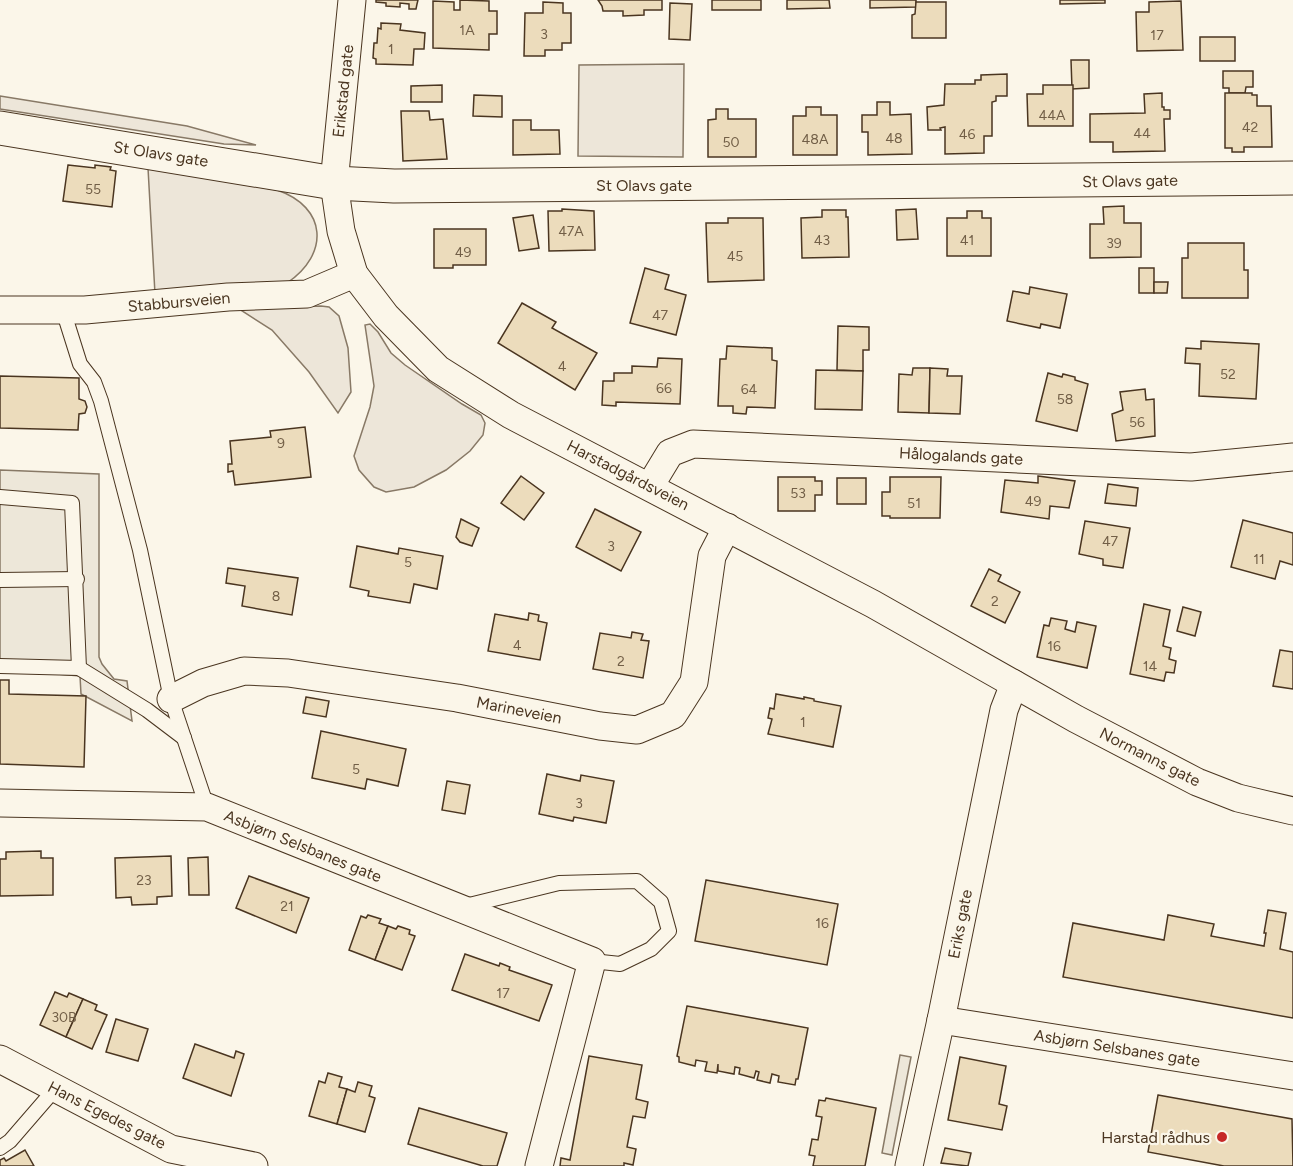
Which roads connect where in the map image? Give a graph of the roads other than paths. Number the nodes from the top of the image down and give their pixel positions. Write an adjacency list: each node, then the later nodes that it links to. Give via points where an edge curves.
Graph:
1 (352, 0): 4 (street, Erikstad gate)
2 (0, 128): 4 (street, St Olavs gate)
3 (1293, 178): 4 (street, St Olavs gate, via 429,186)
4 (334, 183): 5 (street, Harstadgårdsveien, via 341,231)
5 (354, 274): 7 (street, Stabbursveien, via 307,294); 9 (street, Harstadgårdsveien, via 386,316 438,369 511,415)
6 (0, 310): 7 (street, Stabbursveien)
7 (63, 310): 17 (lane, via 80,364 94,382 101,401 140,550)
8 (1293, 458): 9 (street, Hålogalands gate, via 1191,467 693,444 670,453)
9 (650, 486): 11 (street, Harstadgårdsveien)
10 (0, 498): 12 (lane, via 72,503)
11 (727, 527): 16 (street, Harstadgårdsveien); 17 (street, Marineveien, via 712,556 694,682 673,715 637,730 288,673 244,671 203,683)
12 (76, 579): 13 (lane); 15 (lane)
13 (0, 580)
14 (0, 666): 15 (lane)
15 (79, 668): 18 (lane)
16 (1014, 684): 21 (street, Normanns gate, via 1197,782 1238,798); 24 (street, Eriks gate, via 1004,710)
17 (171, 699): 18 (lane)
18 (184, 738): 20 (lane)
19 (0, 803): 20 (street, Asbjørn Selsbanes gate)
20 (207, 807): 22 (street, Asbjørn Selsbanes gate)
21 (1293, 811)
22 (456, 908): 23 (street, Asbjørn Selsbanes gate); 23 (lane, via 560,883 637,881 661,902 669,931 651,949 620,964)
23 (592, 961): 31 (street)
24 (941, 1020): 26 (street, Asbjørn Selsbanes gate); 32 (street, Eriks gate)
25 (0, 1059): 27 (street, Hans Egedes gate)
26 (1293, 1076)
27 (55, 1089): 28 (lane); 29 (street, Hans Egedes gate)
28 (0, 1148)
29 (169, 1157): 30 (street, Hans Egedes gate)
30 (254, 1166)
31 (539, 1166)
32 (909, 1166)

